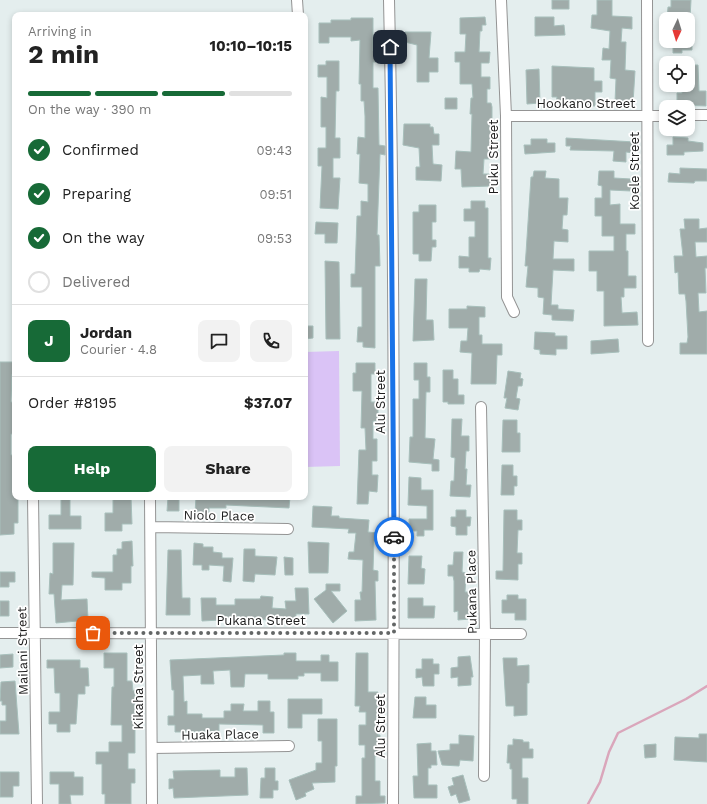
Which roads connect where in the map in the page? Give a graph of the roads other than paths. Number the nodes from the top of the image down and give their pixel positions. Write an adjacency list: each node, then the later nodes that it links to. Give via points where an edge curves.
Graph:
1 (297, 0): 5 (street)
2 (389, 0): 21 (street, Alu Street)
3 (501, 0): 8 (street, Puku Street)
4 (647, 0): 9 (street, Koele Street)
5 (298, 12)
6 (695, 115): 7 (street)
7 (707, 115)
8 (506, 116): 9 (street, Hookano Street); 11 (street, Puku Street, via 507,297)
9 (647, 116): 10 (street, Hookano Street); 12 (street, Koele Street)
10 (659, 116)
11 (514, 312)
12 (648, 341)
13 (481, 407): 22 (street, Pukana Place)
14 (33, 500): 18 (street, Mailani Street)
15 (150, 500): 16 (street, Kikaha Street)
16 (151, 527): 17 (street, Niolo Place); 20 (street, Kikaha Street)
17 (288, 529)
18 (35, 632): 19 (street, Pukana Street); 20 (street, Pukana Street); 27 (street, Mailani Street)
19 (0, 633)
20 (151, 633): 21 (street, Pukana Street); 25 (street, Kikaha Street)
21 (394, 633): 22 (street, Pukana Street); 29 (street, Alu Street)
22 (484, 634): 23 (street, Pukana Street); 26 (street, Pukana Place)
23 (521, 634)
24 (289, 746): 25 (street, Huaka Place)
25 (152, 748): 28 (street, Kikaha Street)
26 (484, 776)
27 (37, 804)
28 (152, 804)
29 (393, 804)

